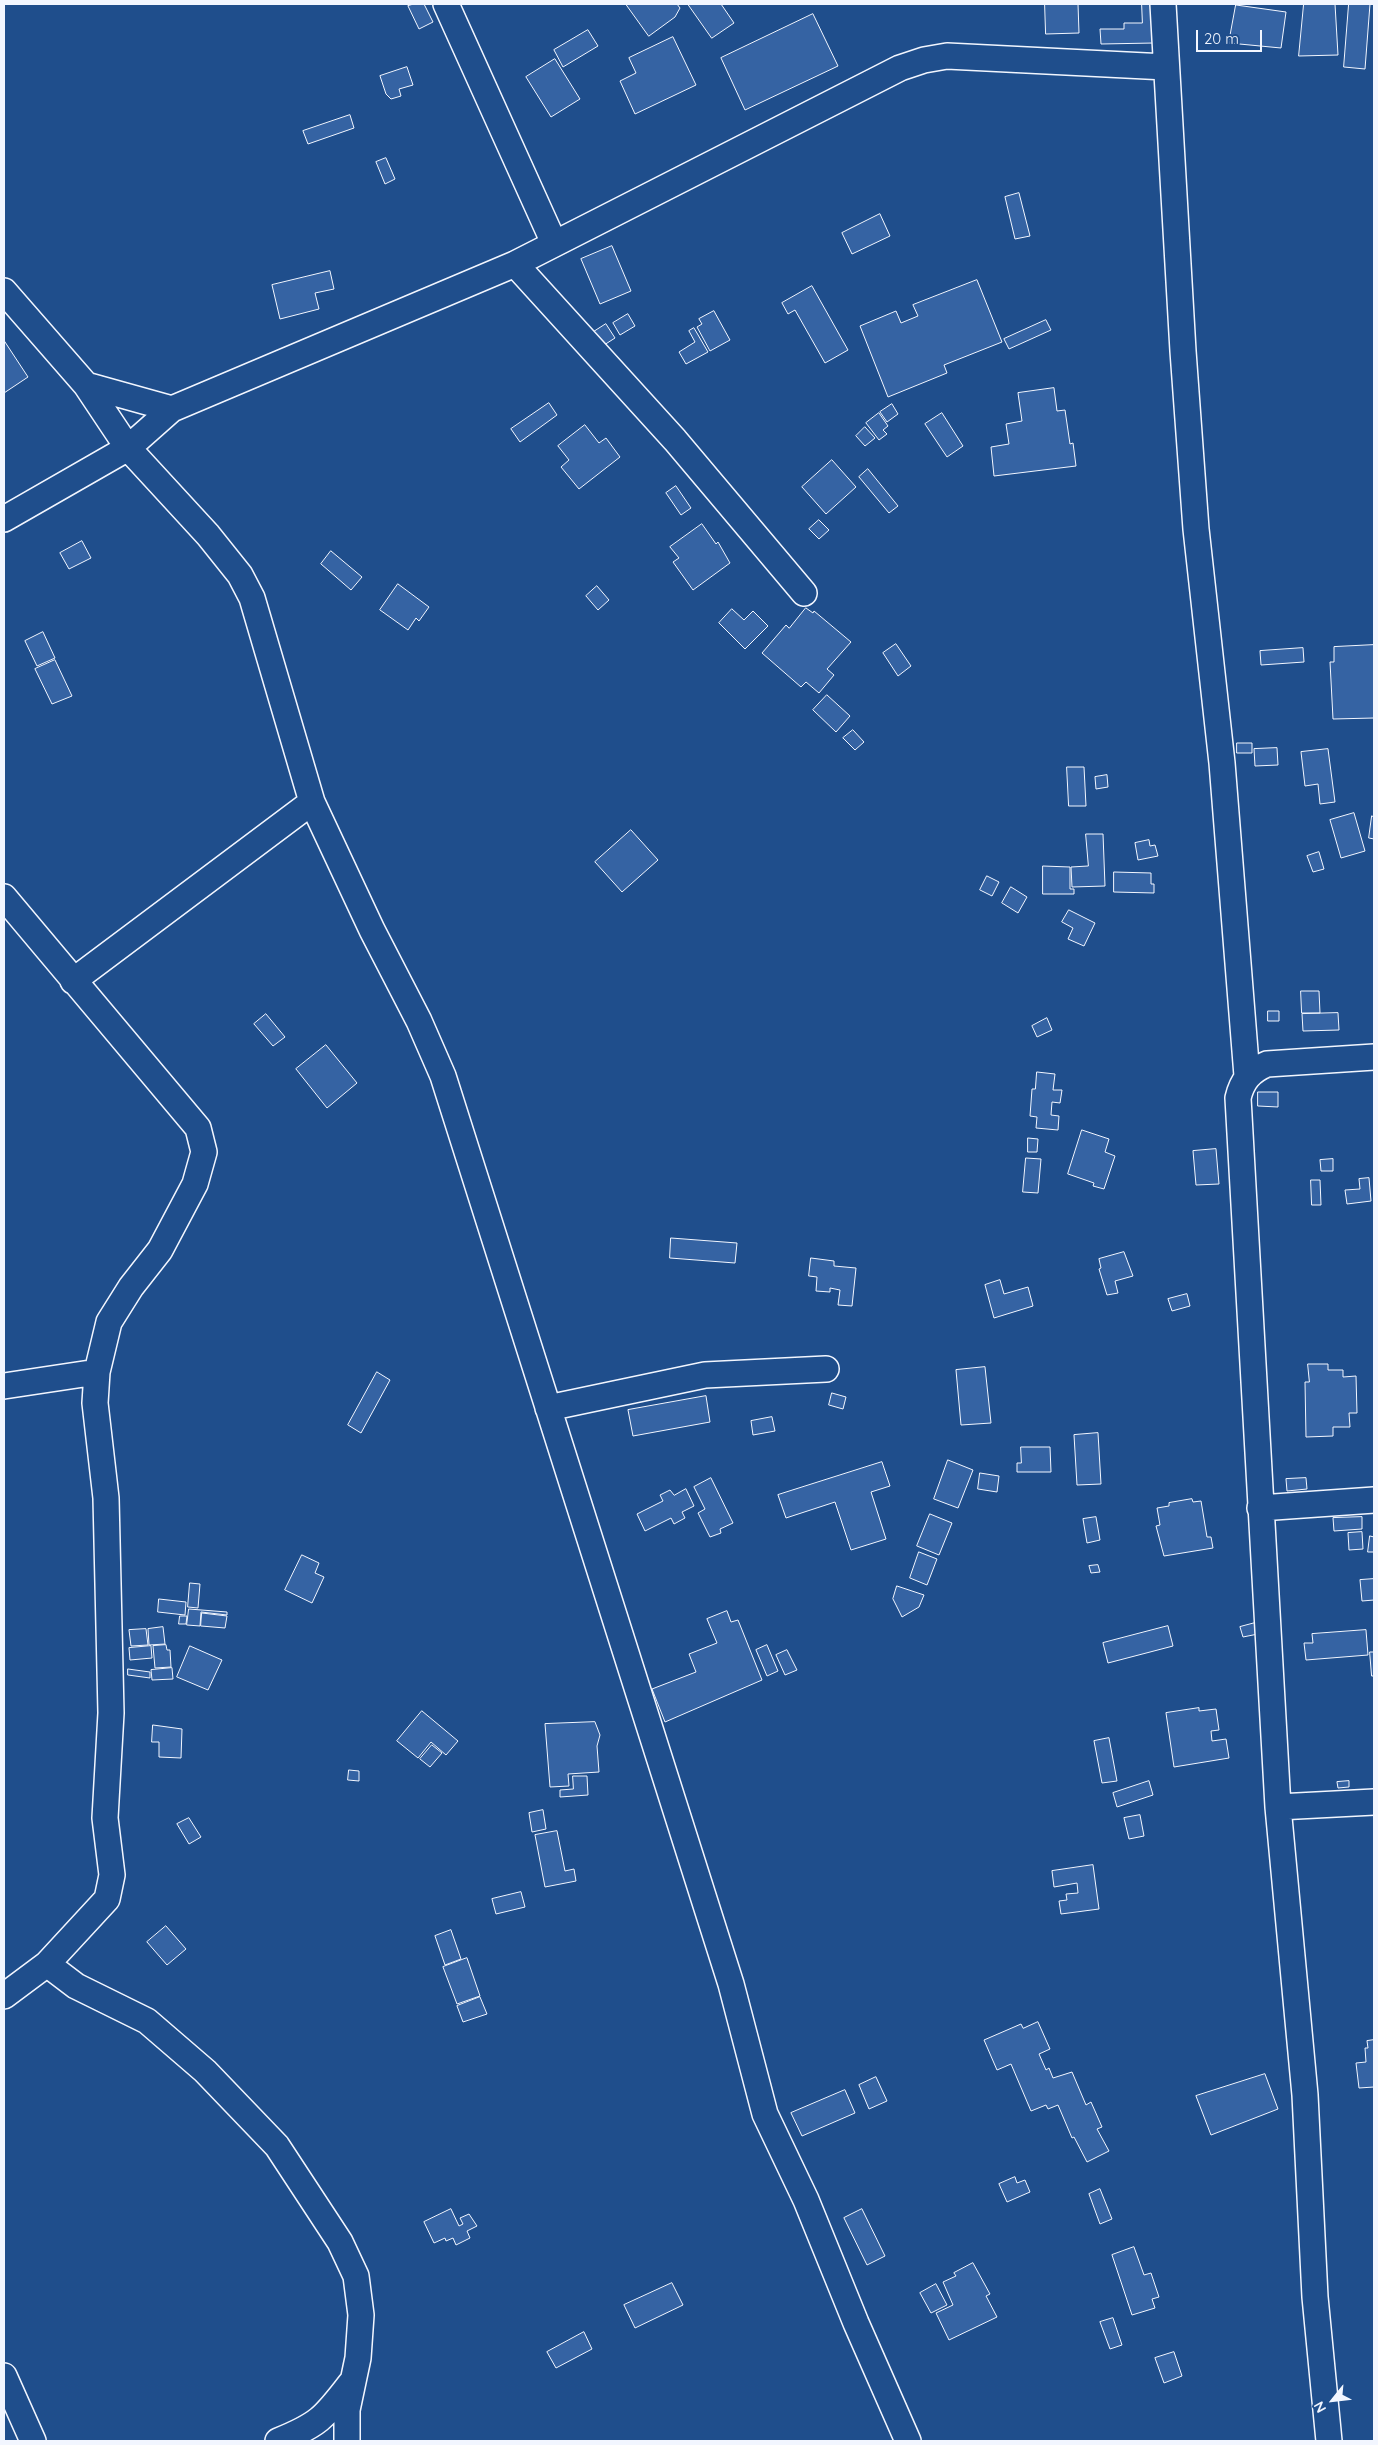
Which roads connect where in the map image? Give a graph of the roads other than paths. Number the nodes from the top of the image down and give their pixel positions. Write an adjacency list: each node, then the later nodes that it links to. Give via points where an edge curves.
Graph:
1 (446, 4): 4 (street)
2 (1163, 4): 3 (street)
3 (1166, 67): 4 (street, via 947,56 924,60 900,68); 16 (street, via 1196,529 1222,763)
4 (554, 243): 5 (street)
5 (515, 264): 8 (street); 11 (street, via 675,440)
6 (4, 292): 7 (street)
7 (86, 385): 8 (street); 9 (street)
8 (172, 409): 9 (street)
9 (128, 448): 10 (street); 12 (street, via 208,535 240,575 252,598)
10 (4, 519)
11 (804, 594)
12 (312, 802): 14 (street); 20 (street, via 442,1076)
13 (4, 897): 14 (street)
14 (73, 981): 18 (street, via 198,1128 204,1152 195,1184 160,1250 108,1322)
15 (1374, 1057): 16 (street, via 1266,1064)
16 (1247, 1076): 22 (street, via 1238,1098)
17 (826, 1369): 20 (street, via 705,1375)
18 (97, 1372): 19 (street); 25 (street, via 95,1403 106,1498 111,1713 105,1818 112,1875 107,1900)
19 (4, 1386)
20 (548, 1408): 32 (street, via 731,1984 765,2114 806,2200)
21 (1374, 1500): 22 (street)
22 (1260, 1508): 24 (street)
23 (1374, 1802): 24 (street)
24 (1278, 1807): 33 (street, via 1305,2095 1315,2297)
25 (47, 1964): 26 (street); 28 (street, via 76,1986 147,2021 205,2070 277,2146 340,2242 356,2276 360,2315 358,2358)
26 (4, 1996)
27 (4, 2376): 29 (street)
28 (353, 2380): 30 (street, via 326,2415 308,2429); 31 (street, via 347,2410)
29 (34, 2441)
30 (278, 2441)
31 (347, 2441)
32 (908, 2441)
33 (1329, 2441)

